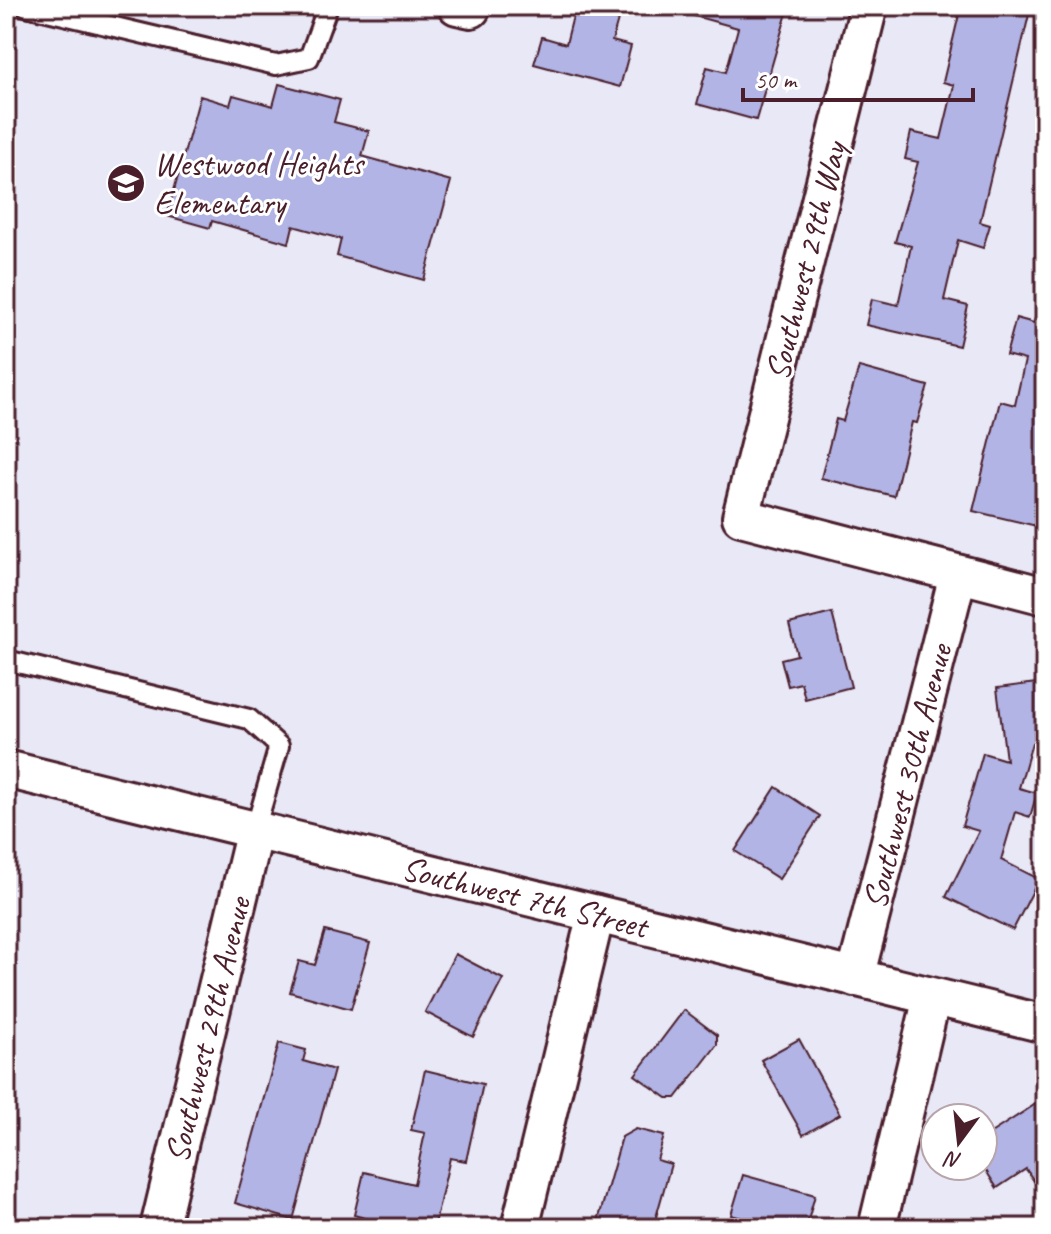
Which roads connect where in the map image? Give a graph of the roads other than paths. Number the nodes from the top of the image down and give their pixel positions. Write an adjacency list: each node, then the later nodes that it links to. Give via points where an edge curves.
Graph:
1 (26, 6): 2 (lane, via 276,65 309,58)
2 (328, 6)
3 (869, 6): 4 (street, Southwest 29th Way, via 741,517)
4 (958, 575): 5 (street); 10 (street, Southwest 30th Avenue)
5 (1045, 596)
6 (6, 660): 8 (lane, via 249,719 279,746)
7 (6, 769): 8 (street, Southwest 7th Street)
8 (255, 830): 9 (street, Southwest 7th Street); 13 (street, Southwest 29th Avenue)
9 (596, 914): 10 (street, Southwest 7th Street); 14 (street)
10 (855, 978): 11 (street, Southwest 7th Street)
11 (932, 997): 12 (street, Southwest 7th Street); 15 (street)
12 (1045, 1024)
13 (159, 1228)
14 (520, 1228)
15 (877, 1228)

